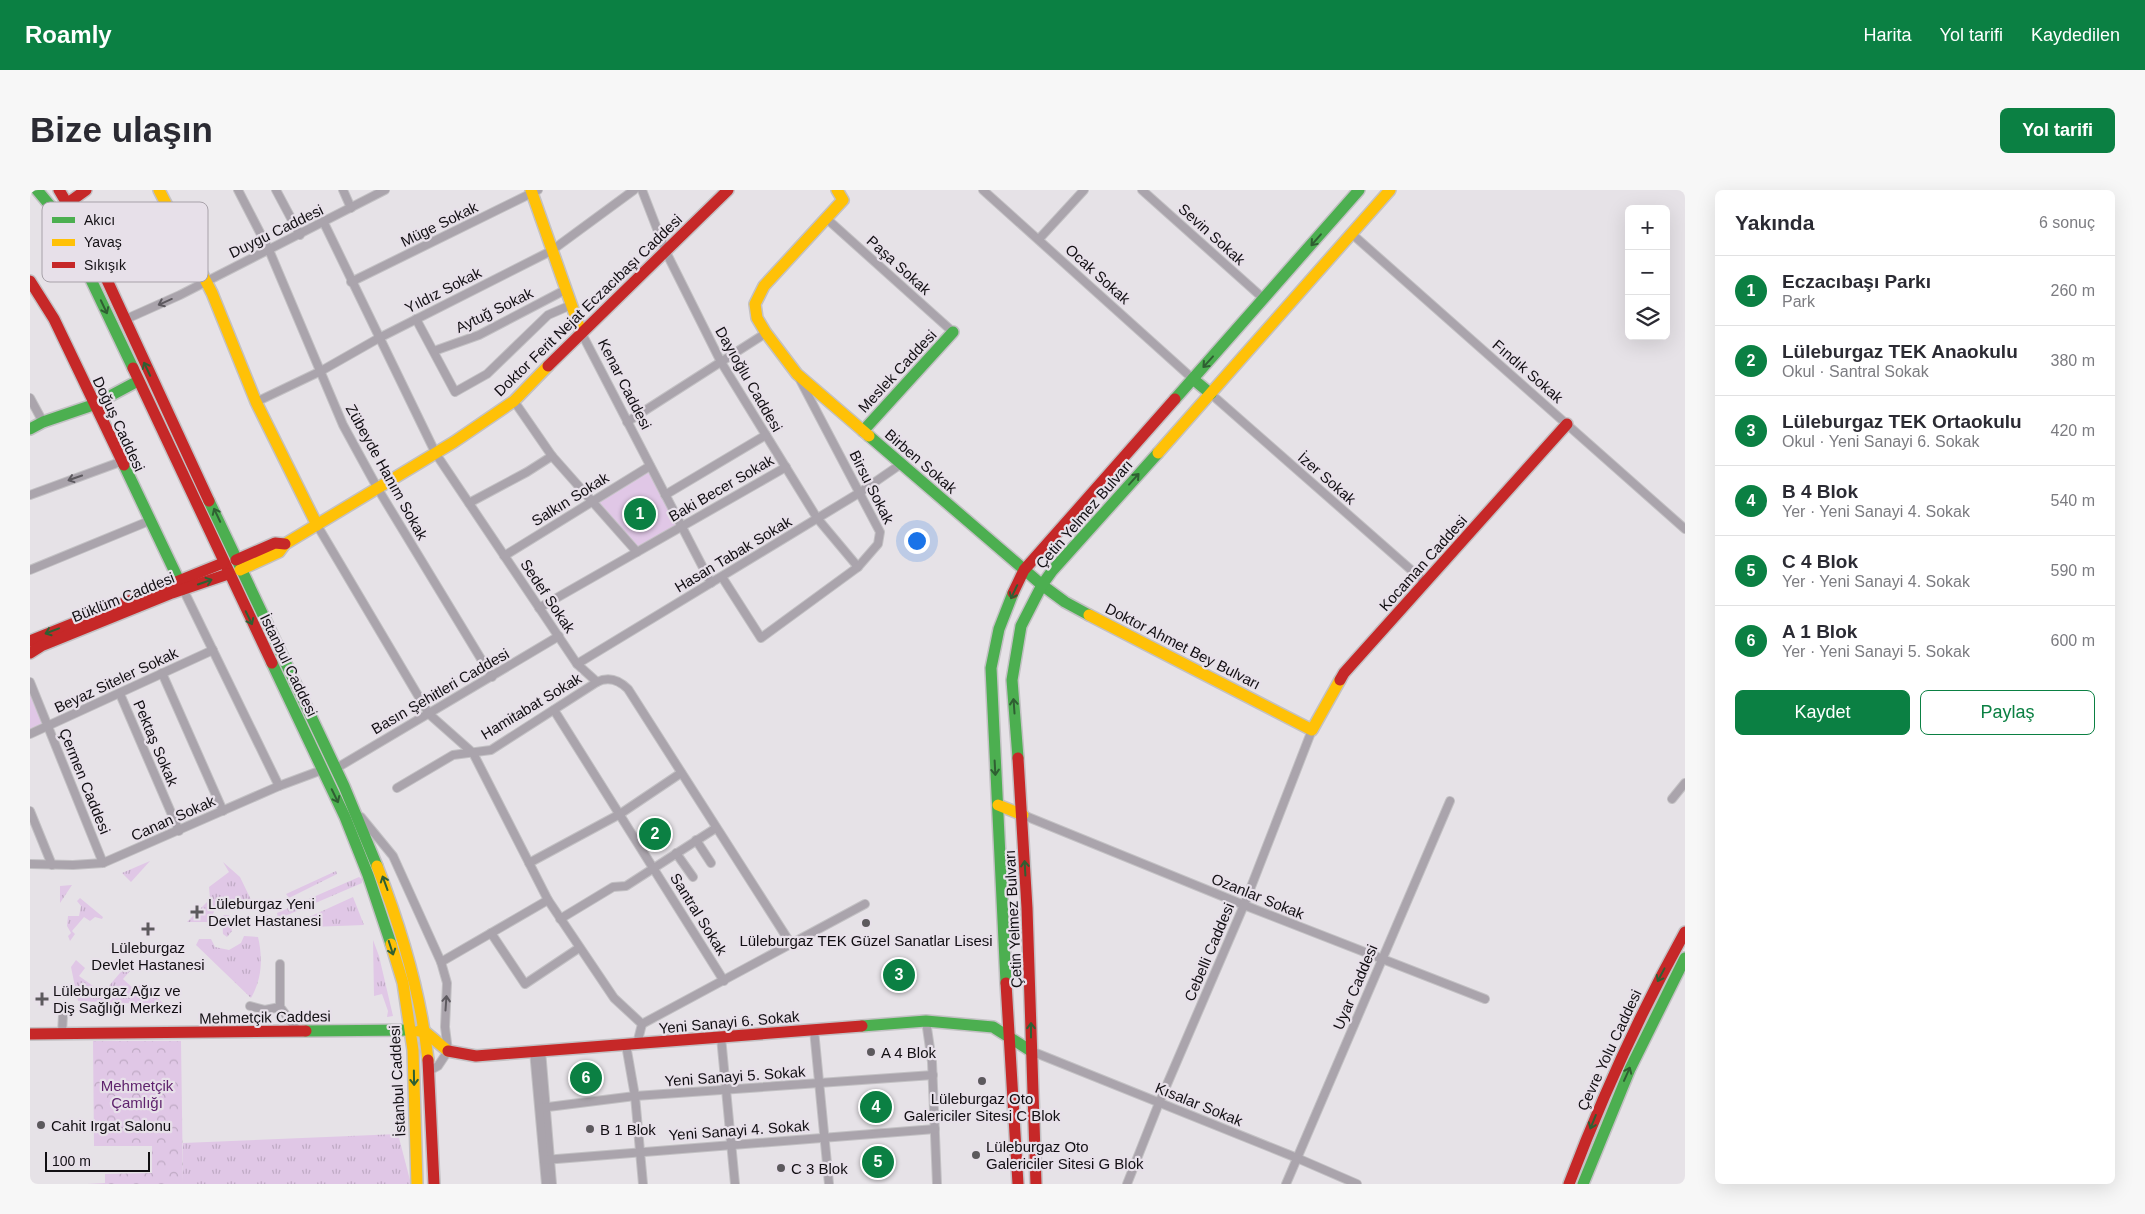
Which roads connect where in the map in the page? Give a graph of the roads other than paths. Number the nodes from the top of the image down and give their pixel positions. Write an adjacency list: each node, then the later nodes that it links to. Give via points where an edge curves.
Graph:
1 (37, 190): 19 (main road, İstanbul Caddesi, one-way to 19)
2 (59, 190): 20 (main road, İstanbul Caddesi)
3 (86, 190): 21 (main road)
4 (159, 190): 22 (main road)
5 (238, 190): 30 (street, Zübeyde Hanım Sokak)
6 (276, 190): 28 (street)
7 (343, 190): 23 (street)
8 (386, 190): 23 (street, Duygu Caddesi)
9 (634, 190): 31 (street, Yıldız Sokak)
10 (642, 190): 32 (street, Dayıoğlu Caddesi)
11 (728, 190): 32 (main road, Doktor Ferit Nejat Eczacıbaşı Caddesi)
12 (983, 190): 29 (street, Ocak Sokak)
13 (1084, 190): 29 (street)
14 (1142, 190): 41 (street, Sevin Sokak)
15 (1359, 190): 25 (main road, Çetin Yelmez Bulvarı)
16 (1390, 190): 27 (main road, Çetin Yelmez Bulvarı)
17 (534, 191): 31 (main road, Kenar Caddesi); 39 (street, Müge Sokak)
18 (840, 195): 24 (main road)
19 (47, 202)
20 (67, 202)
21 (69, 202)
22 (165, 202)
23 (351, 208): 26 (street, Duygu Caddesi)
24 (827, 218): 46 (street, Paşa Sokak); 47 (main road, Birsu Sokak, via 764,286 755,304 757,318)
25 (1335, 219): 27 (main road); 41 (main road, Çetin Yelmez Bulvarı, one-way to 41)
26 (324, 223): 28 (street, Duygu Caddesi); 39 (street, Sedef Sokak)
27 (1352, 234): 55 (main road, Çetin Yelmez Bulvarı); 62 (street, Fındık Sokak)
28 (300, 235): 30 (street, Duygu Caddesi)
29 (1039, 239): 53 (street, Ocak Sokak)
30 (269, 250): 33 (street, Duygu Caddesi); 51 (street, Zübeyde Hanım Sokak)
31 (551, 251): 40 (main road, Kenar Caddesi); 43 (street, Yıldız Sokak)
32 (666, 252): 45 (main road, Doktor Ferit Nejat Eczacıbaşı Caddesi); 50 (street, Dayıoğlu Caddesi)
33 (208, 280)
34 (30, 281): 59 (main road, Doğuş Caddesi, via 54,319)
35 (92, 282): 54 (main road, İstanbul Caddesi, one-way to 54)
36 (107, 282): 44 (main road, İstanbul Caddesi)
37 (204, 282): 44 (street, Duygu Caddesi, one-way to 44)
38 (206, 282): 58 (main road)
39 (351, 282): 48 (street, Sedef Sokak)
40 (565, 290): 42 (main road, Kenar Caddesi); 49 (street, Aytuğ Sokak, via 479,335)
41 (1264, 299): 53 (main road, Çetin Yelmez Bulvarı, one-way to 53)
42 (571, 305): 45 (main road, Kenar Caddesi); 49 (street, via 548,315 487,374 455,392)
43 (416, 319): 48 (street, Yıldız Sokak); 49 (street)
44 (124, 320): 85 (main road, İstanbul Caddesi, one-way to 44)
45 (582, 332): 57 (main road, Doktor Ferit Nejat Eczacıbaşı Caddesi); 61 (street, Kenar Caddesi)
46 (953, 332): 64 (main road, Meslek Caddesi)
47 (766, 333): 50 (street); 52 (main road, Birsu Sokak)
48 (379, 338): 51 (street, Yıldız Sokak); 66 (street, Sedef Sokak)
49 (434, 351)
50 (721, 362): 61 (street); 65 (street, Dayıoğlu Caddesi)
51 (321, 370): 58 (street, Yıldız Sokak); 72 (street, Zübeyde Hanım Sokak, via 343,425)
52 (797, 374): 64 (main road, Birben Sokak); 73 (street, Birsu Sokak)
53 (1193, 380): 55 (main road); 89 (main road, Çetin Yelmez Bulvarı)
54 (138, 381): 59 (main road); 87 (main road, İstanbul Caddesi)
55 (1211, 394): 92 (street, İzer Sokak); 94 (main road, Çetin Yelmez Bulvarı, one-way to 55)
56 (30, 398): 60 (street)
57 (514, 401): 66 (main road, Doktor Ferit Nejat Eczacıbaşı Caddesi); 67 (street)
58 (256, 402): 80 (main road)
59 (93, 405): 60 (main road); 68 (main road, Doğuş Caddesi)
60 (42, 422): 63 (main road)
61 (627, 422): 70 (street, Kenar Caddesi)
62 (1567, 424): 82 (street, Fındık Sokak); 92 (main road, Kocaman Caddesi)
63 (30, 428)
64 (863, 431): 69 (main road, Birben Sokak)
65 (766, 435): 71 (street, Dayıoğlu Caddesi); 75 (street)
66 (436, 454): 72 (main road, Doktor Ferit Nejat Eczacıbaşı Caddesi); 77 (street, Sedef Sokak)
67 (552, 456): 76 (street); 77 (street)
68 (120, 462): 74 (street, one-way to 74); 79 (main road, Doğuş Caddesi)
69 (901, 464): 73 (street, Hasan Tabak Sokak); 89 (main road, Birben Sokak)
70 (650, 466): 75 (street, Kenar Caddesi); 76 (street, Salkın Sokak)
71 (786, 467): 78 (street, Dayıoğlu Caddesi); 81 (street, Baki Becer Sokak)
72 (378, 489): 80 (main road, Doktor Ferit Nejat Eczacıbaşı Caddesi); 102 (street, Zübeyde Hanım Sokak)
73 (859, 494): 78 (street, Hasan Tabak Sokak); 86 (street, Birsu Sokak, via 880,532 878,544)
74 (30, 495)
75 (666, 495): 81 (street, Kenar Caddesi)
76 (592, 501): 83 (street); 84 (street, Salkın Sokak)
77 (469, 503): 84 (street, Sedef Sokak)
78 (817, 518): 86 (street, Dayıoğlu Caddesi); 90 (street, Hasan Tabak Sokak)
79 (149, 520): 88 (street); 93 (main road, Doğuş Caddesi)
80 (317, 525): 85 (main road, Doktor Ferit Nejat Eczacıbaşı Caddesi, via 284,544 275,543); 107 (street)
81 (682, 527): 83 (street, Baki Becer Sokak); 91 (street, Kenar Caddesi)
82 (1685, 529)
83 (637, 552): 95 (street, Baki Becer Sokak)
84 (504, 556): 95 (street, Sedef Sokak)
85 (238, 565): 87 (main road, Büklüm Caddesi); 112 (main road, İstanbul Caddesi)
86 (858, 567): 90 (street, Birsu Sokak, via 761,638)
87 (226, 569): 93 (main road, Büklüm Caddesi); 113 (main road, İstanbul Caddesi, one-way to 113)
88 (30, 570)
89 (1024, 570): 94 (main road, Birben Sokak); 120 (main road, Çetin Yelmez Bulvarı, one-way to 120, via 1001,619 991,668)
90 (722, 577): 91 (street, Hasan Tabak Sokak)
91 (711, 583): 100 (street, Hasan Tabak Sokak)
92 (1426, 583): 109 (main road, Kocaman Caddesi, via 1344,673)
93 (181, 585): 97 (main road, Büklüm Caddesi, one-way to 97); 98 (street, Doğuş Caddesi); 99 (main road, Büklüm Caddesi)
94 (1042, 585): 109 (main road, Doktor Ahmet Bey Bulvarı, via 1065,602); 125 (main road, Çetin Yelmez Bulvarı, one-way to 94, via 1012,680 1021,626)
95 (539, 608): 96 (street, Sedef Sokak)
96 (559, 636): 100 (street, Sedef Sokak); 102 (street, Basın Şehitleri Caddesi)
97 (30, 642)
98 (213, 650): 101 (street, Beyaz Siteler Sokak); 116 (street, Doğuş Caddesi)
99 (30, 653)
100 (576, 664): 104 (street, Sedef Sokak)
101 (162, 673): 105 (street, Beyaz Siteler Sokak); 122 (street)
102 (492, 677): 107 (street, Basın Şehitleri Caddesi)
103 (30, 682): 108 (street, Çermen Caddesi)
104 (597, 682): 106 (street, Hamitabat Sokak); 114 (street, via 614,680 628,689)
105 (120, 694): 108 (street, Beyaz Siteler Sokak); 127 (street, Pektaş Sokak)
106 (554, 710): 111 (street, Hamitabat Sokak, via 491,750); 124 (street, Santral Sokak)
107 (428, 714): 111 (street); 112 (street, Basın Şehitleri Caddesi)
108 (48, 726): 110 (street, Beyaz Siteler Sokak); 130 (street, Çermen Caddesi)
109 (1312, 730): 139 (street, Cebelli Caddesi)
110 (30, 734)
111 (473, 752): 117 (street, Hamitabat Sokak, via 453,754); 131 (street)
112 (334, 768): 121 (main road, İstanbul Caddesi)
113 (322, 770): 116 (street, Canan Sokak); 156 (main road, İstanbul Caddesi, one-way to 156, via 370,881 403,983)
114 (682, 774): 124 (street); 126 (street)
115 (1685, 783): 118 (street)
116 (279, 786): 122 (street, Canan Sokak)
117 (397, 788)
118 (1672, 799)
119 (1450, 801): 146 (street, Uyar Caddesi)
120 (998, 805): 125 (main road); 163 (main road, Çetin Yelmez Bulvarı)
121 (353, 808): 147 (street, via 393,856); 159 (main road, İstanbul Caddesi, one-way to 121, via 402,929 371,845)
122 (224, 811): 127 (street, Canan Sokak)
123 (30, 812): 134 (street)
124 (620, 814): 131 (street); 135 (street, Santral Sokak)
125 (1023, 815): 139 (street, Ozanlar Sokak); 167 (main road, Çetin Yelmez Bulvarı, one-way to 125)
126 (716, 828): 128 (street); 143 (street)
127 (179, 831): 130 (street, Canan Sokak)
128 (696, 840): 129 (street); 132 (street)
129 (676, 853): 135 (street); 136 (street)
130 (103, 862): 134 (street, Canan Sokak)
131 (529, 863): 137 (street)
132 (711, 863)
133 (30, 864): 134 (street, Canan Sokak)
134 (52, 865)
135 (654, 867): 140 (street, via 626,886 613,887); 149 (street, Santral Sokak)
136 (692, 877)
137 (548, 900): 140 (street); 142 (street)
138 (865, 904): 143 (street)
139 (1244, 905): 146 (street, Ozanlar Sokak); 173 (street, Cebelli Caddesi)
140 (560, 919): 144 (street)
141 (1685, 932): 194 (main road, Çevre Yolu Caddesi, one-way to 194, via 1617,1065)
142 (491, 933): 144 (street, via 524,984); 147 (street)
143 (791, 944): 149 (street)
144 (580, 948): 155 (street, via 614,998)
145 (1685, 958): 195 (main road, Çevre Yolu Caddesi, one-way to 145, via 1627,1074)
146 (1382, 959): 150 (street, Ozanlar Sokak); 179 (street, Uyar Caddesi)
147 (441, 962): 166 (street, one-way to 147, via 445,1027 447,983)
148 (280, 964): 152 (street)
149 (724, 981): 155 (street)
150 (1485, 999)
151 (250, 1006): 152 (street, via 265,1010)
152 (280, 1007): 158 (street)
153 (64, 1015): 160 (street)
154 (926, 1021): 157 (main road, Yeni Sanayi 6. Sokak); 163 (main road, Yeni Sanayi 6. Sokak, via 993,1027); 169 (street)
155 (642, 1024): 164 (street)
156 (411, 1030): 158 (main road, Mehmetçik Caddesi); 159 (main road, Mehmetçik Caddesi); 181 (main road, İstanbul Caddesi, one-way to 181)
157 (814, 1030): 162 (main road, Yeni Sanayi 6. Sokak); 170 (street)
158 (298, 1031): 160 (main road, Mehmetçik Caddesi)
159 (424, 1031): 166 (main road); 168 (main road, İstanbul Caddesi)
160 (62, 1033): 161 (main road, Mehmetçik Caddesi)
161 (30, 1034)
162 (722, 1037): 164 (main road, Yeni Sanayi 6. Sokak); 171 (street)
163 (1010, 1037): 167 (main road, Yeni Sanayi 6. Sokak); 189 (main road, Çetin Yelmez Bulvarı)
164 (631, 1044): 165 (main road, Yeni Sanayi 6. Sokak); 172 (street)
165 (538, 1050): 166 (main road, Yeni Sanayi 6. Sokak, via 476,1056); 174 (street)
166 (448, 1051): 168 (street, via 438,1066)
167 (1031, 1051): 173 (street, Kısalar Sokak); 190 (main road, Çetin Yelmez Bulvarı)
168 (429, 1071): 182 (main road, İstanbul Caddesi)
169 (933, 1075): 170 (street, Yeni Sanayi 5. Sokak); 175 (street)
170 (819, 1084): 171 (street, Yeni Sanayi 5. Sokak); 176 (street)
171 (726, 1090): 172 (street, Yeni Sanayi 5. Sokak); 177 (street)
172 (636, 1096): 174 (street, Yeni Sanayi 5. Sokak); 178 (street)
173 (1159, 1103): 179 (street, Kısalar Sokak); 191 (street, Cebelli Caddesi)
174 (543, 1107): 180 (street)
175 (935, 1129): 176 (street, Yeni Sanayi 4. Sokak); 188 (street)
176 (824, 1138): 177 (street, Yeni Sanayi 4. Sokak); 187 (street)
177 (731, 1144): 178 (street, Yeni Sanayi 4. Sokak); 186 (street)
178 (640, 1151): 180 (street, Yeni Sanayi 4. Sokak); 185 (street)
179 (1297, 1158): 192 (street, Uyar Caddesi); 193 (street, Kısalar Sokak)
180 (547, 1159): 183 (street); 184 (street)
181 (418, 1184)
182 (434, 1184)
183 (546, 1184)
184 (552, 1184)
185 (643, 1184)
186 (734, 1184)
187 (829, 1184)
188 (936, 1184)
189 (1018, 1184)
190 (1036, 1184)
191 (1127, 1184)
192 (1286, 1184)
193 (1356, 1184)
194 (1569, 1184)
195 (1583, 1184)

